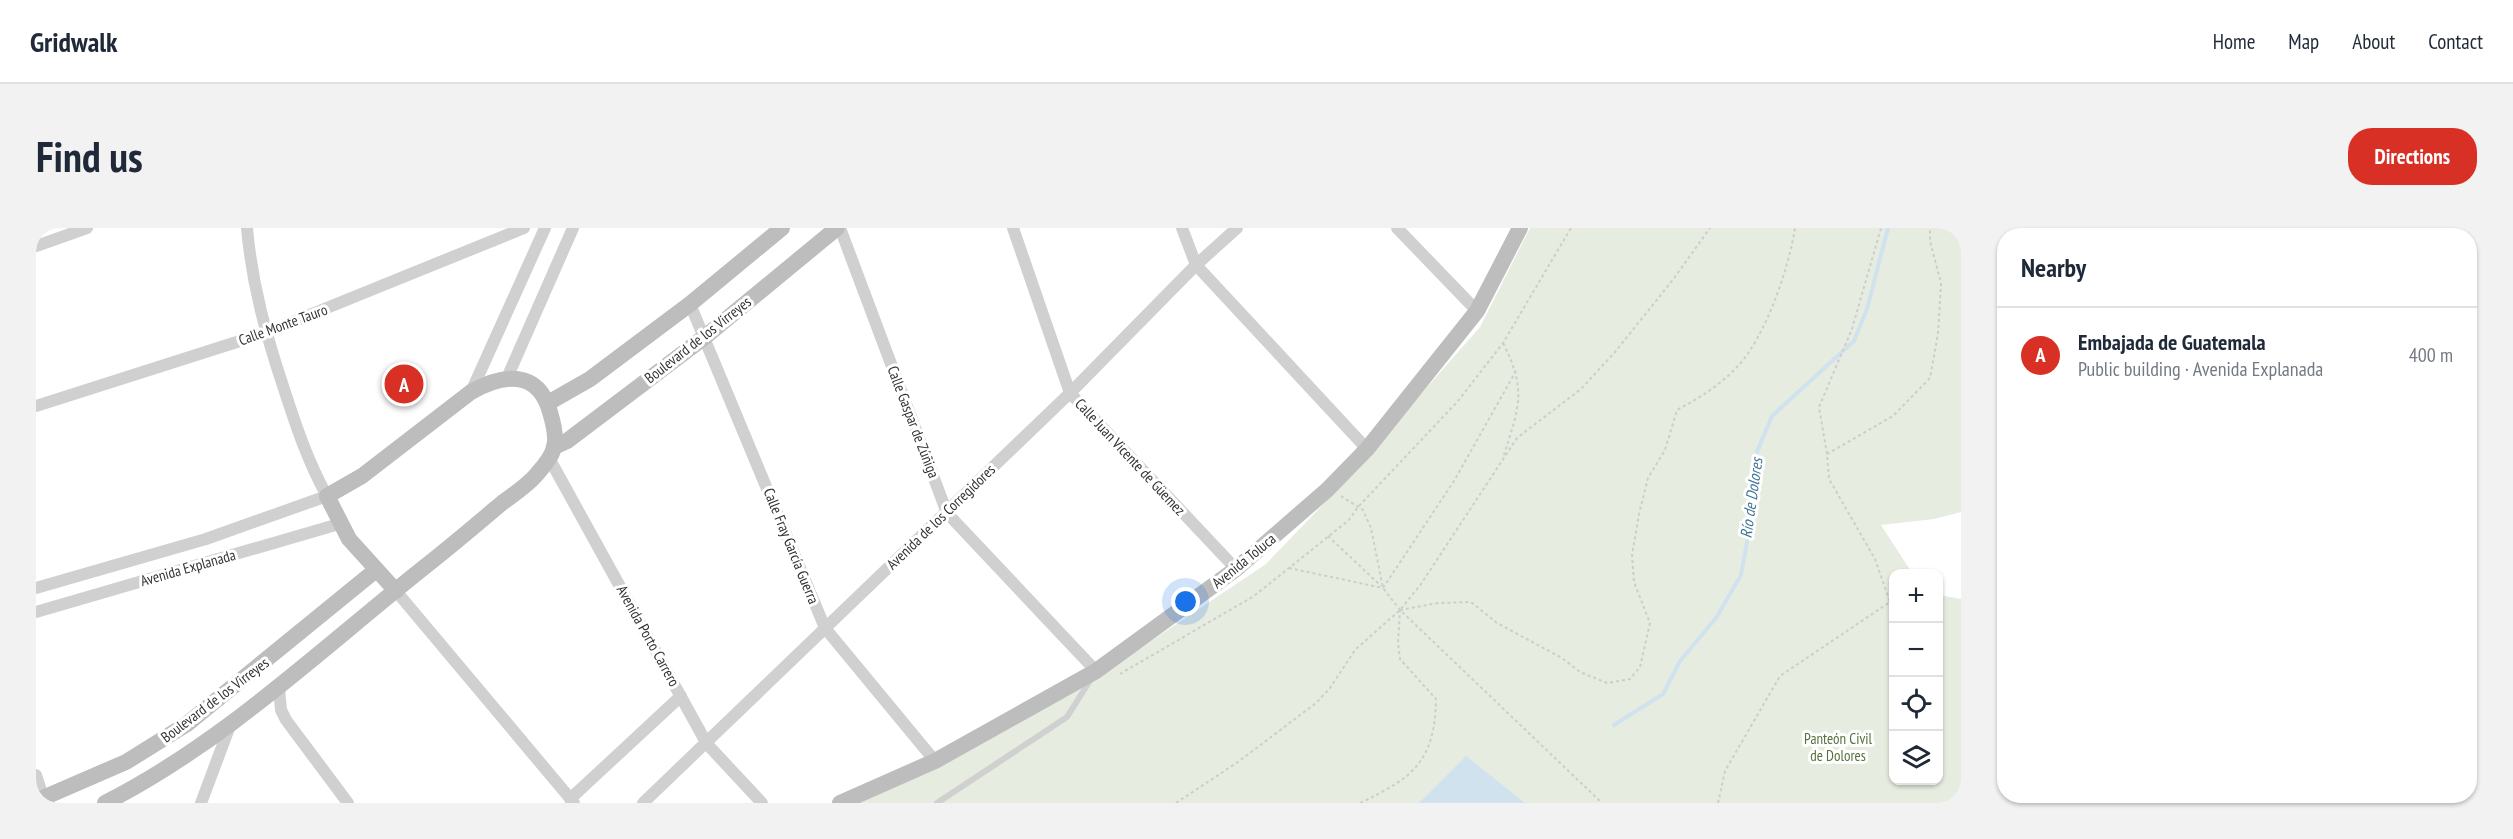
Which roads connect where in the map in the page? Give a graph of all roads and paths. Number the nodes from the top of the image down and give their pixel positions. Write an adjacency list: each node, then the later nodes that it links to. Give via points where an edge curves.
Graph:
1 (87, 228): 18 (street)
2 (247, 228): 22 (street, via 250,267)
3 (524, 228): 22 (street, Calle Monte Tauro)
4 (545, 228): 27 (street)
5 (573, 228): 26 (street)
6 (782, 228): 20 (street)
7 (839, 228): 23 (street, Boulevard de los Virreyes); 38 (street, Calle Gaspar de Zúñiga)
8 (1013, 228): 28 (street, Calle Juan Vicente de Güemez)
9 (1182, 228): 19 (street)
10 (1237, 228): 19 (street, Avenida de los Corregidores)
11 (1397, 228): 21 (street)
12 (1520, 228): 21 (street, Avenida Toluca)
13 (1571, 228): 24 (path)
14 (1710, 228): 34 (path, via 1615,352 1581,389 1517,438)
15 (1795, 228): 47 (path, via 1766,321 1739,366 1708,393 1677,410 1665,450 1648,478 1632,555 1634,582 1650,623 1640,667 1630,679 1607,683 1580,672 1497,623 1471,602)
16 (1881, 228): 33 (path, via 1849,336 1819,407)
17 (1930, 228): 33 (path, via 1941,283 1930,378 1893,416)
18 (36, 246)
19 (1196, 265): 28 (street, Avenida de los Corregidores); 31 (street)
20 (690, 304): 23 (street, Calle Fray García Guerra); 29 (street, via 590,379)
21 (1477, 311): 31 (street, Avenida Toluca)
22 (265, 333): 30 (street, Calle Monte Tauro); 36 (street, via 301,441)
23 (706, 336): 32 (street, Boulevard de los Virreyes); 49 (street, Calle Fray García Guerra)
24 (1503, 343): 25 (path); 37 (path, via 1458,401)
25 (1516, 371): 34 (path, via 1520,399); 45 (path, via 1454,481)
26 (507, 378): 27 (street, via 490,381); 29 (street, via 524,380 539,388)
27 (471, 392): 36 (street, via 362,476)
28 (1070, 393): 38 (street, Avenida de los Corregidores); 42 (street, Calle Juan Vicente de Güemez)
29 (548, 403): 32 (street, via 553,422)
30 (36, 406)
31 (1367, 449): 35 (street, Avenida Toluca)
32 (552, 452): 46 (street, Boulevard de los Virreyes, via 536,476); 52 (street, Avenida Porto Carrero)
33 (1827, 454): 69 (path, via 1829,479 1875,559 1890,602 1780,676 1725,771)
34 (1503, 460): 47 (path)
35 (1327, 490): 37 (path); 42 (street, Avenida Toluca)
36 (327, 496): 39 (street); 44 (street, Avenida Explanada, via 206,539)
37 (1358, 507): 40 (path, via 1349,520); 45 (path, via 1371,528)
38 (947, 513): 49 (street, Avenida de los Corregidores); 50 (street, Calle Gaspar de Zúñiga)
39 (339, 524): 43 (street); 48 (street, Avenida Explanada)
40 (1328, 536): 41 (path); 45 (path)
41 (1289, 568): 45 (path); 50 (path, via 1254,596)
42 (1236, 569): 50 (street, Avenida Toluca)
43 (376, 570): 46 (street); 57 (street, Boulevard de los Virreyes, via 187,724 126,762)
44 (36, 588)
45 (1383, 588): 47 (path)
46 (396, 591): 51 (street, Boulevard de los Virreyes); 58 (street)
47 (1400, 610): 66 (path, via 1355,650 1316,703); 67 (path, via 1400,659 1436,699 1436,715 1427,754 1408,777); 68 (path)
48 (36, 612)
49 (825, 628): 54 (street, Avenida de los Corregidores); 55 (street, Calle Fray García Guerra)
50 (1104, 675): 55 (street, Avenida Toluca); 65 (lane, via 1067,717)
51 (279, 688): 53 (street, Boulevard de los Virreyes); 61 (street, via 286,720)
52 (681, 696): 54 (street, Avenida Porto Carrero); 58 (street)
53 (231, 723): 59 (street, Boulevard de los Virreyes, via 173,765); 60 (street)
54 (707, 744): 62 (street, Avenida de los Corregidores); 63 (street, Avenida Porto Carrero)
55 (935, 761): 64 (street, Avenida Toluca)
56 (36, 775): 57 (street)
57 (41, 801)
58 (572, 801)
59 (105, 803)
60 (201, 803)
61 (348, 803)
62 (643, 803)
63 (762, 803)
64 (840, 803)
65 (937, 803)
66 (1176, 803)
67 (1360, 803)
68 (1602, 803)
69 (1718, 803)

